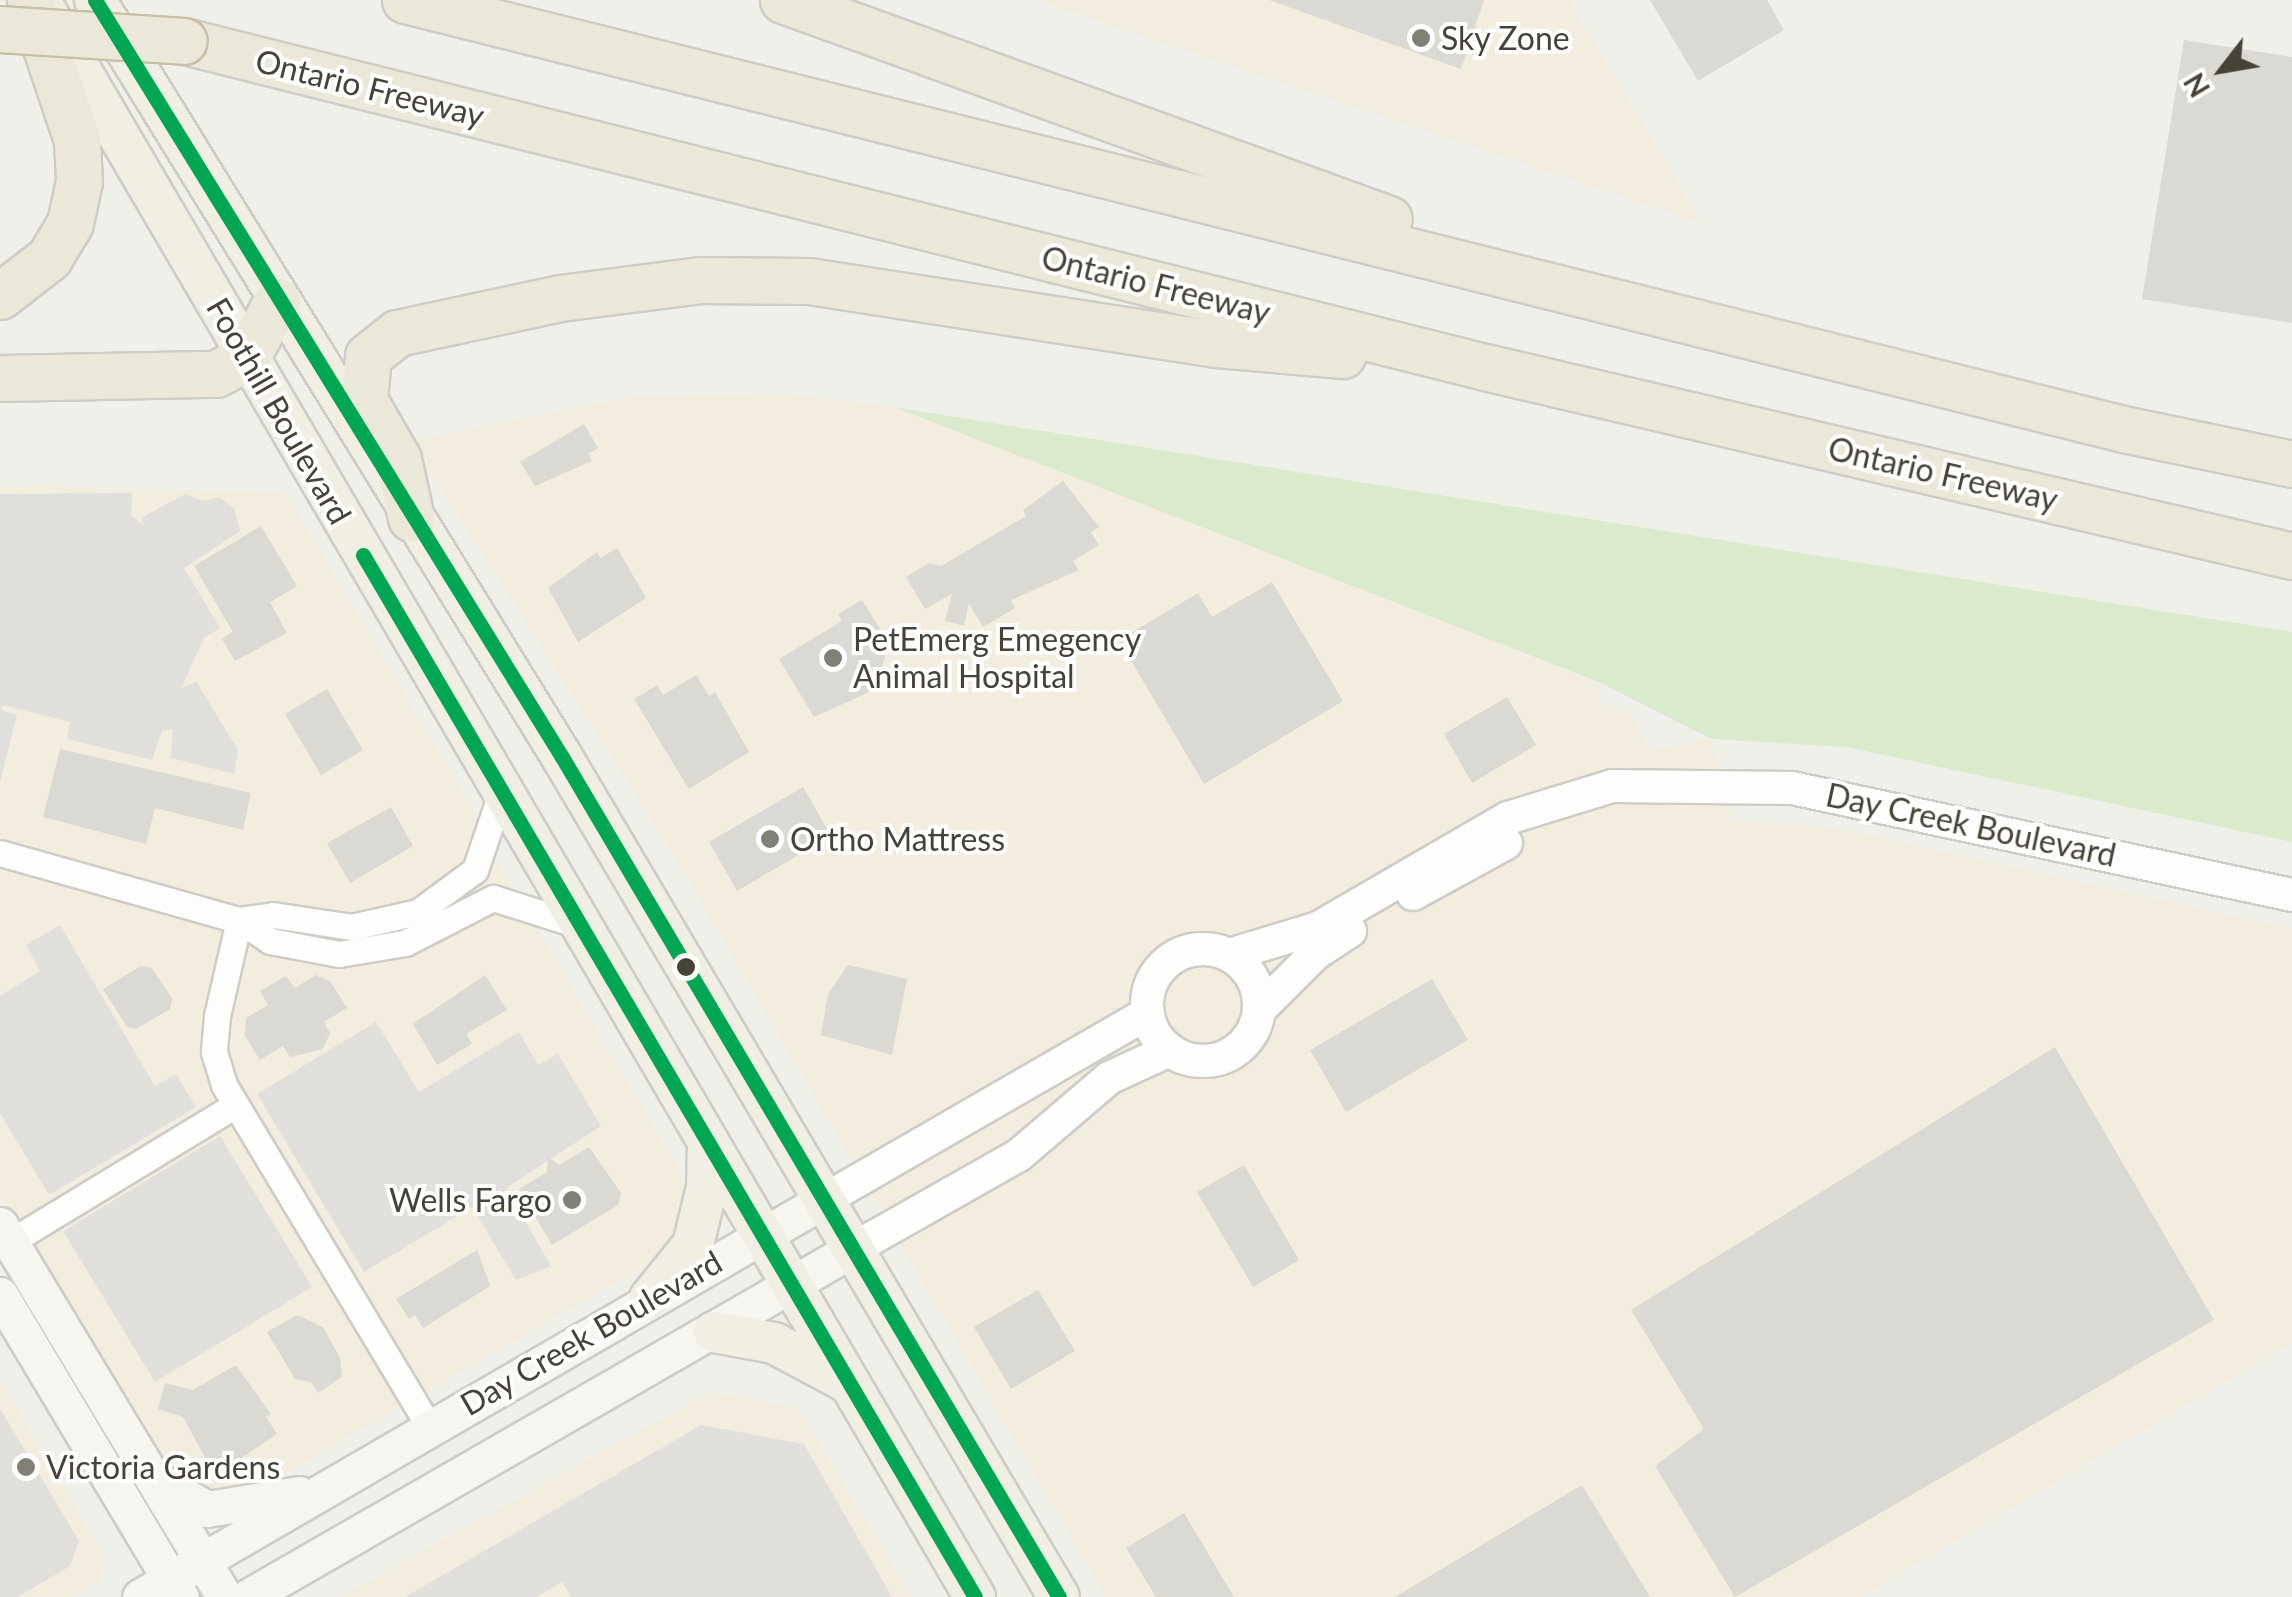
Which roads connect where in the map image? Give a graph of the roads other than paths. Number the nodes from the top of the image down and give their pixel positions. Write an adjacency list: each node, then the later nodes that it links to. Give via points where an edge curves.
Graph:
1 (27, 0): 7 (highway, Ontario Freeway, bridge); 9 (highway, via 77,140 79,181 70,223 49,258)
2 (39, 0): 11 (main road, Foothill Boulevard)
3 (95, 0): 10 (main road, Foothill Boulevard)
4 (405, 0): 8 (highway)
5 (783, 0): 8 (highway, via 1388,218)
6 (0, 28): 7 (highway, bridge)
7 (184, 41): 12 (highway, Ontario Freeway)
8 (1454, 261): 14 (highway, via 2123,429)
9 (0, 296)
10 (277, 300): 11 (highway); 15 (main road, Foothill Boulevard)
11 (247, 357): 13 (highway, via 216,374); 18 (main road, Foothill Boulevard)
12 (1485, 368): 15 (highway, via 1216,344 810,282 650,284 416,329 377,344 363,369 364,400 398,459); 16 (highway, Ontario Freeway)
13 (0, 378)
14 (2292, 464)
15 (411, 518): 29 (main road, Foothill Boulevard, via 562,757)
16 (2292, 556)
17 (1646, 792): 20 (street, Day Creek Boulevard, via 1792,788); 23 (street, Day Creek Boulevard, via 1612,786 1508,818 1318,928); 24 (street, Day Creek Boulevard, via 1618,808 1487,852 1328,944)
18 (500, 793): 21 (street, via 474,870 418,912 362,927 273,915); 22 (main road, Foothill Boulevard)
19 (0, 853): 21 (street)
20 (2292, 896)
21 (239, 920): 22 (street, via 270,942 339,954 405,943 493,898); 27 (street, via 214,1052)
22 (578, 925): 28 (main road, Foothill Boulevard)
23 (1229, 955): 24 (street, via 1252,978); 25 (street, via 1200,949 1167,962 1149,993)
24 (1259, 1010): 26 (street, via 1251,1034 1228,1056 1198,1061)
25 (1148, 1013): 26 (street); 29 (street, Day Creek Boulevard)
26 (1170, 1050): 32 (street, Day Creek Boulevard, via 1109,1078 1019,1155)
27 (234, 1106): 30 (street); 38 (street)
28 (708, 1144): 31 (main road, Foothill Boulevard); 35 (main road, via 707,1187 693,1245)
29 (824, 1200): 31 (main road, Day Creek Boulevard); 32 (main road, Foothill Boulevard)
30 (5, 1233): 39 (main road)
31 (762, 1234): 33 (main road, Foothill Boulevard); 35 (main road, Day Creek Boulevard)
32 (853, 1249): 33 (main road, Day Creek Boulevard); 46 (main road, Foothill Boulevard)
33 (792, 1286): 36 (main road, Day Creek Boulevard); 37 (main road, Foothill Boulevard)
34 (0, 1295): 42 (main road)
35 (650, 1298): 38 (main road, Day Creek Boulevard)
36 (714, 1332): 37 (main road, via 774,1343); 44 (main road, Day Creek Boulevard)
37 (849, 1383): 45 (main road, Foothill Boulevard)
38 (429, 1426): 40 (main road, Day Creek Boulevard)
39 (152, 1477): 40 (main road, via 207,1510); 41 (main road)
40 (320, 1490): 41 (main road, Day Creek Boulevard)
41 (203, 1560): 42 (main road, Day Creek Boulevard); 43 (main road)
42 (164, 1591)
43 (224, 1597)
44 (248, 1597)
45 (975, 1597)
46 (1059, 1597)

